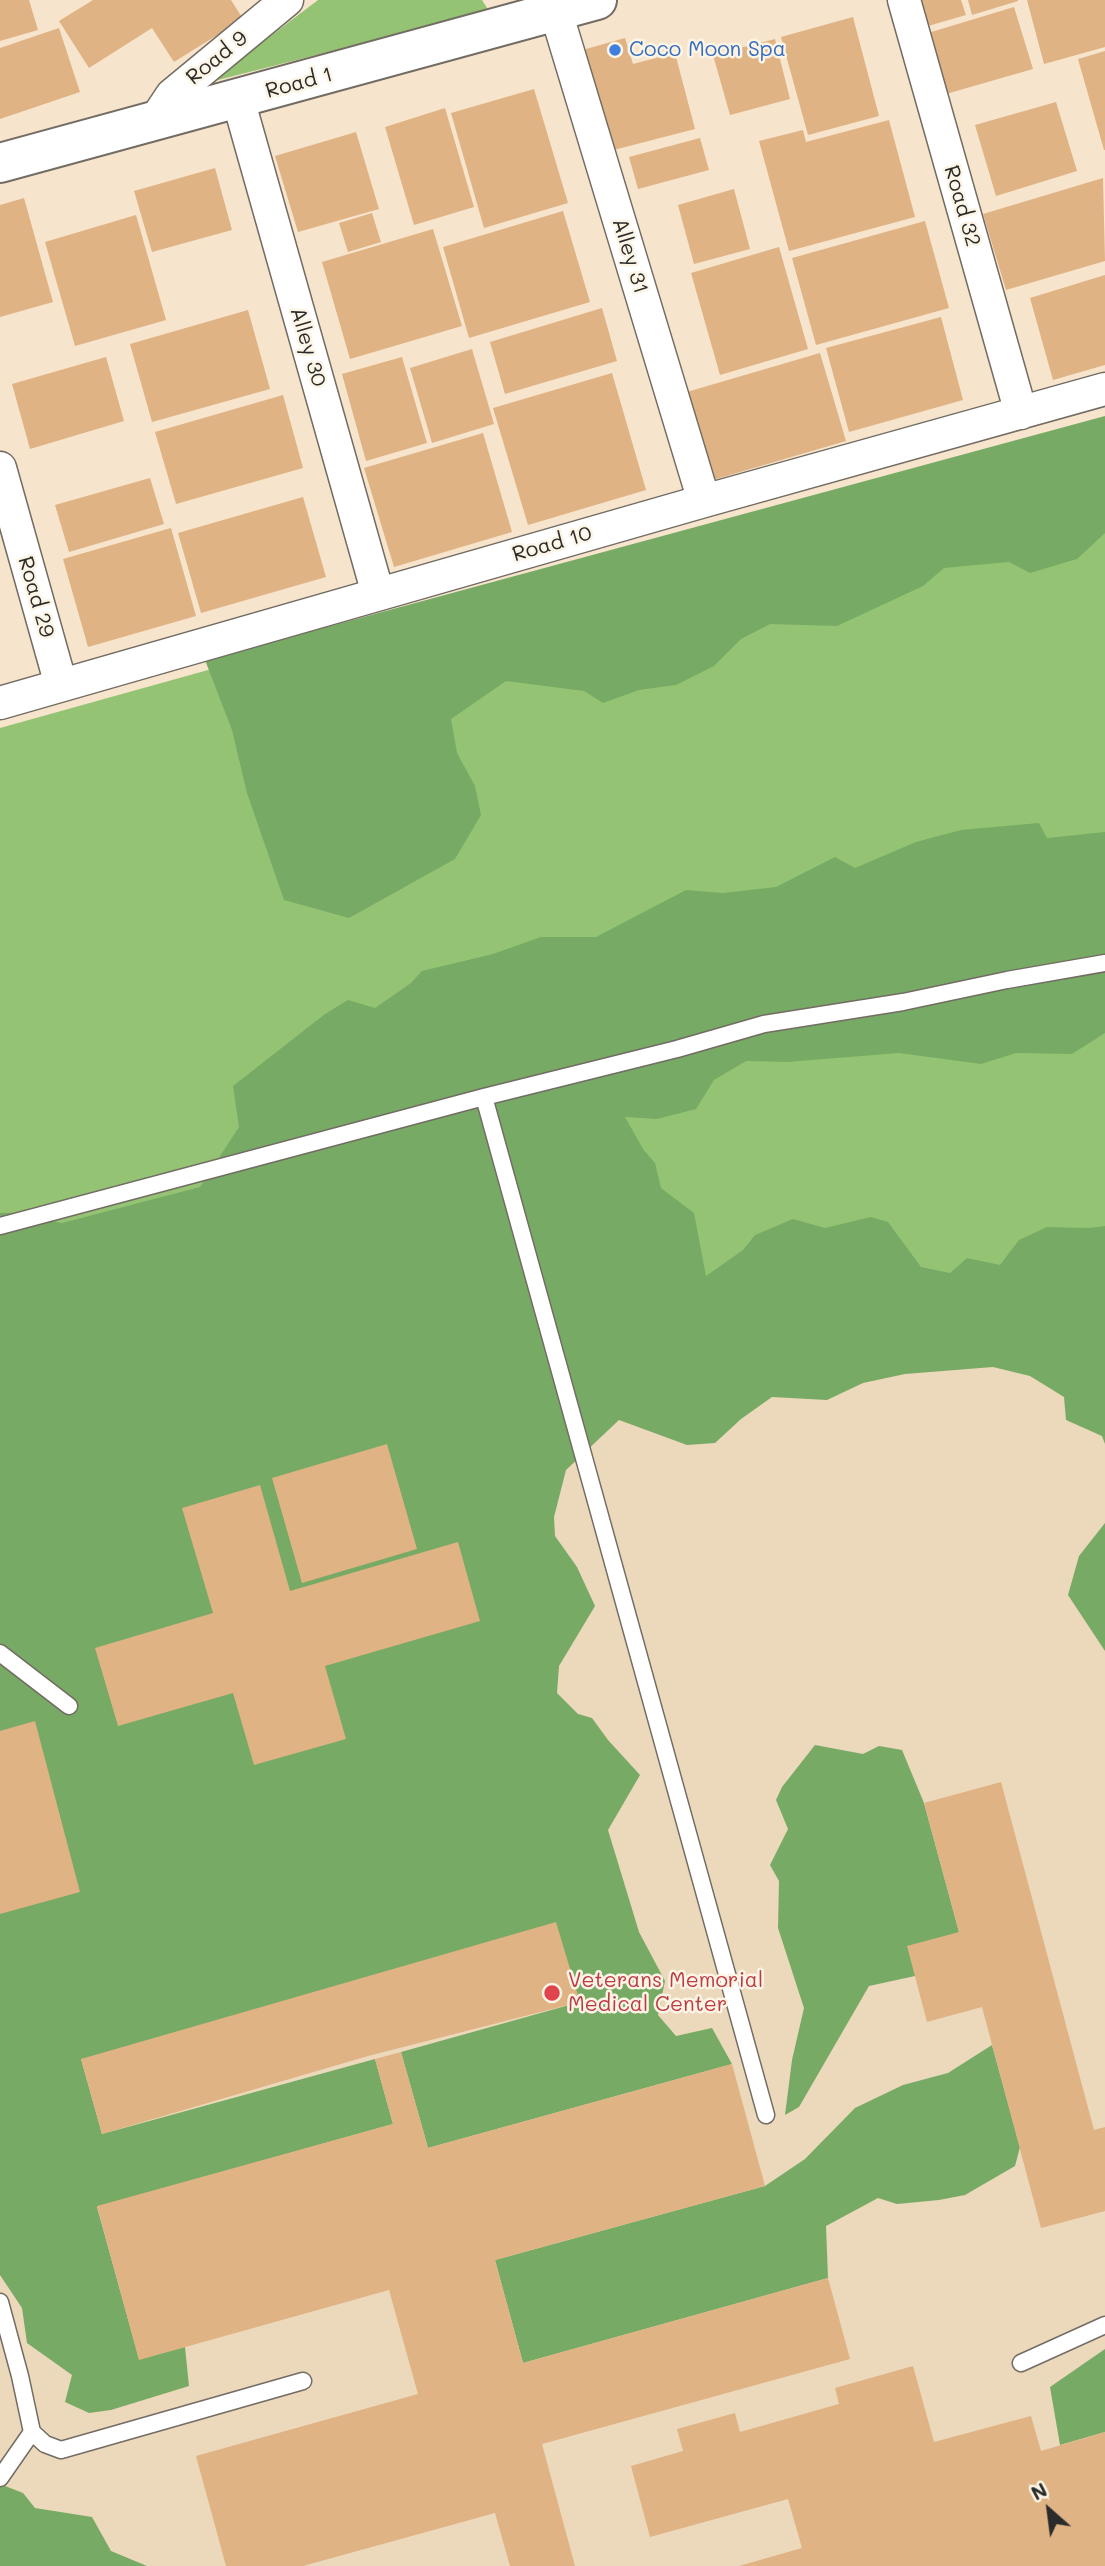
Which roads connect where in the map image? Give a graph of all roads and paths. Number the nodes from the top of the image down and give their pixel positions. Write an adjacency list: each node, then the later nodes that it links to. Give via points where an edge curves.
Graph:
1 (597, 0): 4 (main road, Road 1)
2 (904, 0): 9 (street, Road 32)
3 (278, 3): 6 (street, Road 9, via 172,95)
4 (537, 10): 5 (main road, Road 1); 11 (street, Alley 31)
5 (238, 99): 6 (main road, Road 1); 12 (street, Alley 30)
6 (154, 122): 7 (main road, Road 1)
7 (0, 163)
8 (1105, 389): 9 (street, Road 10)
9 (1021, 413): 11 (street, Road 10)
10 (0, 468): 13 (street, Road 29)
11 (704, 501): 12 (street, Road 10)
12 (378, 594): 13 (street, Road 10)
13 (61, 685): 14 (street, Road 10)
14 (0, 703)
15 (1105, 963): 16 (lane, via 764,1024)
16 (484, 1097): 17 (lane); 20 (lane)
17 (0, 1226)
18 (0, 1653): 19 (lane)
19 (69, 1706)
20 (766, 2115)
21 (0, 2302): 25 (lane)
22 (1105, 2325): 23 (lane)
23 (1021, 2363)
24 (303, 2381): 25 (lane, via 61,2449 45,2444)
25 (32, 2432): 26 (lane)
26 (0, 2478)

